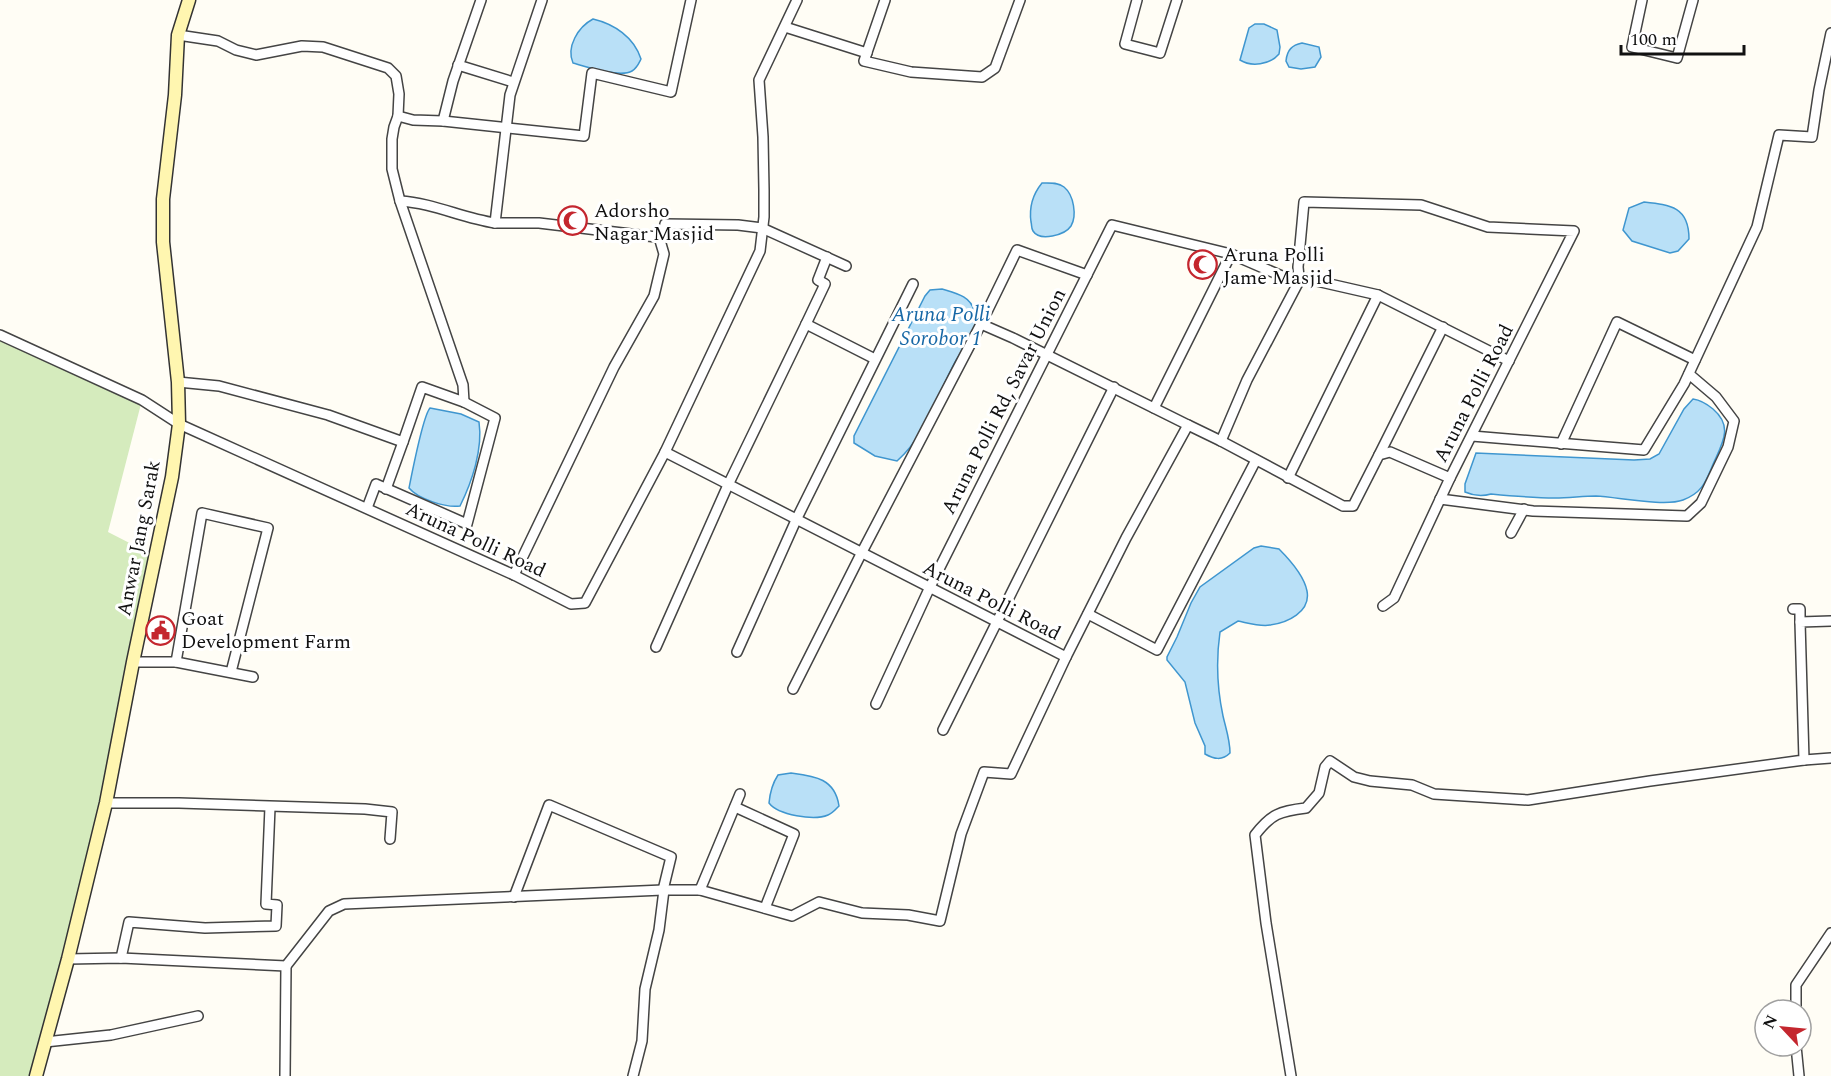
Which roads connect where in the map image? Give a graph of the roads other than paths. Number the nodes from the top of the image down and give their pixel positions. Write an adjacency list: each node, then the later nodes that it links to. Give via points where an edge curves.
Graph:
1 (189, 0): 14 (main road, Anwar Jang Sarak)
2 (480, 0): 16 (street)
3 (542, 0): 17 (street)
4 (691, 0): 20 (street, via 671,92 592,73 584,136)
5 (797, 0): 12 (street)
6 (885, 0): 15 (street)
7 (1020, 0): 15 (street, via 995,68 982,77 911,72 864,61)
8 (1137, 0): 9 (street, via 1125,44 1160,53)
9 (1177, 0)
10 (1642, 0): 11 (street, via 1632,47 1677,58)
11 (1693, 0)
12 (785, 27): 15 (street); 23 (street, via 759,80)
13 (1831, 33): 38 (street, via 1812,137 1779,135 1757,227)
14 (178, 35): 18 (street, via 218,41 256,55 302,46 323,47 388,68 396,76); 41 (main road, Anwar Jang Sarak, via 163,199 163,242)
15 (867, 53)
16 (458, 65): 17 (street); 19 (street)
17 (513, 82): 20 (street)
18 (398, 116): 19 (street); 21 (street, via 392,169)
19 (443, 121): 20 (street)
20 (507, 127): 22 (street)
21 (399, 201): 22 (street, via 421,202); 43 (street, via 463,385)
22 (495, 223): 24 (street, via 539,222)
23 (762, 228): 24 (street, via 665,224); 26 (street); 51 (street, via 760,251)
24 (659, 237): 64 (street, via 664,254 654,296 614,367)
25 (1231, 254): 28 (street, Aruna Polli Rd, Savar Union, via 1112,225); 29 (street); 44 (street)
26 (827, 257): 27 (street); 32 (street, via 818,279 825,284)
27 (846, 266)
28 (1087, 275): 33 (street, via 1017,250); 36 (street, Aruna Polli Rd, Savar Union)
29 (1299, 280): 31 (street); 39 (street, Aruna Polli Road, via 1304,202 1421,206 1488,227 1574,231); 48 (street, via 1247,380)
30 (913, 284): 37 (street)
31 (1378, 295): 34 (street); 54 (street)
32 (806, 324): 37 (street); 56 (street)
33 (981, 324): 36 (street); 63 (street)
34 (1443, 327): 39 (street); 52 (street)
35 (0, 335): 45 (street, Aruna Polli Road, via 142,400)
36 (1047, 355): 42 (street); 65 (street, Aruna Polli Rd, Savar Union)
37 (875, 359): 61 (street)
38 (1695, 360): 40 (street); 50 (street, via 1617,322)
39 (1509, 361): 47 (street, Aruna Polli Road)
40 (1689, 374): 50 (street, via 1644,450); 60 (street, via 1716,397 1734,421 1728,447 1701,503 1687,516)
41 (178, 382): 45 (main road, Anwar Jang Sarak); 49 (street, via 219,386 318,412)
42 (1114, 387): 44 (street); 70 (street)
43 (464, 402): 49 (street, via 422,387); 57 (street, via 495,418 466,524)
44 (1154, 408): 46 (street)
45 (179, 424): 59 (street, Aruna Polli Road); 75 (main road, Anwar Jang Sarak, via 172,477)
46 (1188, 425): 48 (street); 68 (street, Aruna Polli Road)
47 (1472, 436): 50 (street); 55 (street, Aruna Polli Road)
48 (1221, 441): 53 (street)
49 (403, 442): 57 (street)
50 (1561, 444)
51 (665, 452): 56 (street, Aruna Polli Road); 64 (street, Aruna Polli Road, via 585,603 571,604)
52 (1379, 455): 54 (street, via 1353,506 1342,506); 55 (street, Aruna Polli Road, via 1390,452)
53 (1256, 460): 54 (street); 68 (street, via 1158,650)
54 (1288, 478)
55 (1450, 478): 58 (street)
56 (728, 485): 61 (street, Aruna Polli Road); 72 (street)
57 (386, 489): 59 (street, via 376,484)
58 (1440, 499): 60 (street); 66 (street, via 1394,598)
59 (367, 508): 64 (street, Aruna Polli Road)
60 (1524, 510): 62 (street)
61 (797, 518): 63 (street, Aruna Polli Road); 73 (street)
62 (1511, 533)
63 (862, 552): 65 (street, Aruna Polli Road); 79 (street)
64 (514, 574)
65 (929, 589): 70 (street, Aruna Polli Road); 80 (street, Aruna Polli Rd, Savar Union)
66 (1383, 606)
67 (1792, 609): 71 (street, via 1800,609)
68 (1088, 614): 74 (street, Aruna Polli Road)
69 (1831, 621): 71 (street)
70 (996, 622): 74 (street, Aruna Polli Road); 81 (street)
71 (1800, 622): 82 (street)
72 (656, 647)
73 (737, 652)
74 (1066, 657): 92 (street, via 1011,774 984,772 961,834 940,921 862,913 819,902 792,916)
75 (133, 662): 76 (street); 85 (main road, Anwar Jang Sarak)
76 (177, 662): 77 (street); 77 (street, via 202,513 268,528)
77 (231, 672): 78 (street)
78 (253, 677)
79 (793, 689)
80 (876, 704)
81 (943, 730)
82 (1804, 760): 83 (street); 104 (street, via 1528,800 1434,794 1412,784 1354,777 1330,761 1319,793 1306,808 1284,810 1272,816 1255,835)
83 (1830, 761)
84 (740, 794): 87 (street)
85 (106, 803): 86 (street); 95 (main road, Anwar Jang Sarak)
86 (270, 807): 88 (street, via 392,813); 94 (street, via 266,904 278,905 276,926 205,928 129,922)
87 (735, 807): 90 (street); 92 (street, via 794,834)
88 (390, 839)
89 (663, 890): 90 (street); 91 (street); 91 (street, via 671,857 549,805); 103 (street, via 659,930 645,989 642,1041)
90 (700, 890): 92 (street)
91 (514, 897): 96 (street, via 344,904 329,911)
92 (765, 908)
93 (1831, 933): 97 (street, via 1796,985)
94 (121, 958): 95 (street); 96 (street)
95 (68, 959): 99 (main road, Anwar Jang Sarak)
96 (286, 966): 102 (street)
97 (1796, 998)
98 (198, 1016): 99 (street, via 111,1035)
99 (45, 1042): 101 (main road, Anwar Jang Sarak)
100 (1797, 1058): 105 (street)
101 (36, 1076)
102 (285, 1076)
103 (633, 1076)
104 (1291, 1076)
105 (1799, 1076)

